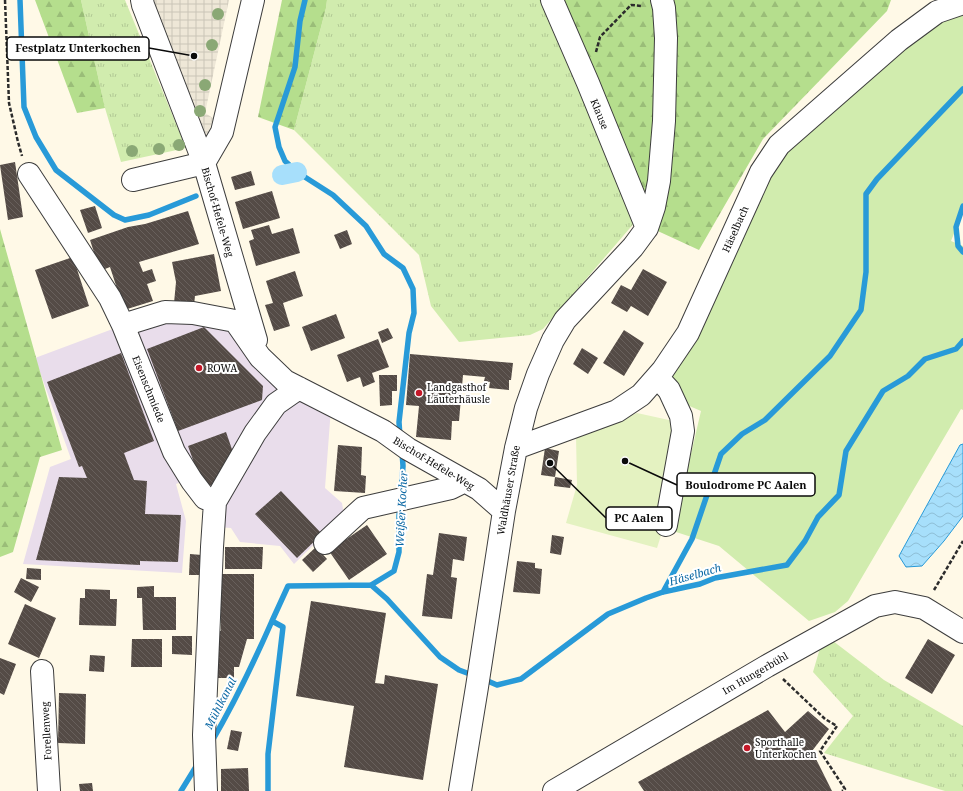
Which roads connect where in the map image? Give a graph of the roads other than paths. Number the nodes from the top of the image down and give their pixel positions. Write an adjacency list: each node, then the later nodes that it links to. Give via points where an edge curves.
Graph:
1 (142, 0): 6 (street)
2 (253, 0): 6 (street, Bischof-Hefele-Weg, via 222,132)
3 (552, 0): 9 (street, Klause)
4 (963, 3): 12 (street, Häselbach, via 937,12 899,40 779,145 761,172 688,333)
5 (663, 4): 9 (street, Waldhäuser Straße, via 666,38 664,121 659,181)
6 (204, 163): 8 (street); 11 (street, Bischof-Hefele-Weg)
7 (29, 174): 10 (street, Eisenschmiede, via 110,298)
8 (133, 180)
9 (647, 228): 14 (street, Waldhäuser Straße, via 634,247 565,320 553,340 526,408)
10 (123, 325): 11 (street, Bischof-Hefele-Weg, via 165,312 194,313 235,321); 16 (street, Eisenschmiede, via 174,452 205,498)
11 (260, 357): 13 (street, Bischof-Hefele-Weg, via 285,381)
12 (657, 377): 14 (street, Häselbach, via 640,395 617,410); 18 (street, via 669,390 681,416 683,431)
13 (299, 388): 15 (street, Bischof-Hefele-Weg, via 382,431); 16 (street, via 276,404 255,433)
14 (516, 448): 17 (street, Waldhäuser Straße)
15 (465, 481): 17 (street, Bischof-Hefele-Weg, via 480,489); 19 (street, via 451,488 363,508)
16 (215, 502): 22 (street, via 204,741)
17 (504, 511): 24 (street, Waldhäuser Straße)
18 (666, 524)
19 (325, 543)
20 (963, 632): 25 (street, Im Hungerbühl, via 924,608 895,602 875,606)
21 (42, 671): 23 (street, Forellenweg)
22 (206, 784)
23 (49, 791)
24 (460, 791)
25 (554, 791)

